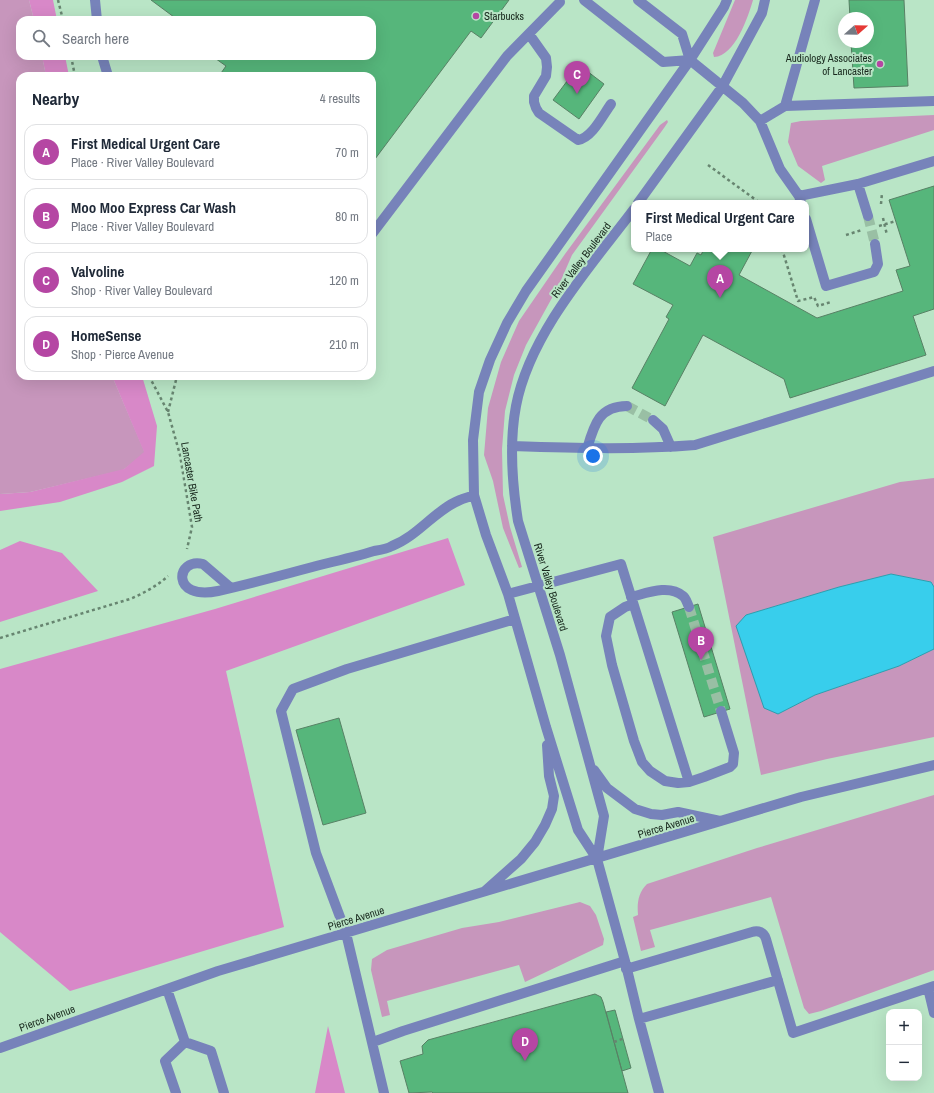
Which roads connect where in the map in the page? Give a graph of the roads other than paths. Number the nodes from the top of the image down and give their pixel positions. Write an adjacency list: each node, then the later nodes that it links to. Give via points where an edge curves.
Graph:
1 (95, 0): 8 (street)
2 (584, 0): 11 (street, via 662,62)
3 (638, 0): 11 (street, via 682,34)
4 (727, 0): 11 (street)
5 (765, 0): 13 (street, via 762,13)
6 (815, 0): 16 (street)
7 (560, 1): 9 (street)
8 (97, 16)
9 (529, 34): 15 (street, via 546,58 546,76 534,96 539,113 578,140 589,135); 24 (street, via 507,56)
10 (103, 60): 12 (street)
11 (690, 60): 13 (street); 33 (street, via 526,291 507,323 490,360 480,392 473,440)
12 (107, 72)
13 (722, 87): 17 (street, via 743,103); 20 (street)
14 (934, 101): 16 (street)
15 (611, 104)
16 (785, 106): 17 (street)
17 (760, 121): 21 (street, via 780,169)
18 (934, 161): 19 (street)
19 (858, 184): 21 (street); 23 (street)
20 (640, 200)
21 (800, 200)
22 (631, 213): 30 (street, River Valley Boulevard, via 565,300 534,353 516,405)
23 (868, 216)
24 (376, 229)
25 (809, 229): 26 (street, via 826,286 874,272 878,264)
26 (875, 244)
27 (934, 371): 31 (street, via 695,445)
28 (628, 406): 32 (street, via 617,406 604,412 594,427)
29 (653, 420): 31 (street, via 663,429)
30 (512, 446): 32 (street); 34 (street, River Valley Boulevard, via 518,521)
31 (671, 447): 32 (street)
32 (587, 449)
33 (474, 496): 35 (street, via 459,500 409,537 392,546); 36 (street)
34 (538, 585): 36 (street); 37 (street, via 621,564); 42 (street, River Valley Boulevard)
35 (231, 588)
36 (508, 594): 39 (street)
37 (632, 600): 38 (street, via 666,589 674,590 684,597); 44 (street); 44 (street, via 610,617 606,636 634,741 642,762 656,776 665,781)
38 (689, 607)
39 (515, 620): 41 (street); 48 (street, via 347,669 293,689 281,711 316,853)
40 (721, 711): 44 (street, via 734,753 734,764)
41 (546, 727): 46 (street, via 578,830); 47 (street, via 549,776 554,796 552,809 535,842)
42 (589, 762): 45 (street, Pierce Avenue, via 607,788 635,809 662,815 678,812); 46 (street, River Valley Boulevard, via 604,816)
43 (934, 765): 45 (street, Pierce Avenue, via 801,797)
44 (689, 782)
45 (722, 821): 46 (street, Pierce Avenue)
46 (598, 859): 47 (street, Pierce Avenue); 49 (street)
47 (482, 893): 48 (street, Pierce Avenue)
48 (346, 933): 52 (street, Pierce Avenue); 56 (street)
49 (626, 965): 50 (street, via 756,931 765,936); 54 (street); 56 (street)
50 (778, 980): 51 (street, via 793,1033); 54 (street)
51 (931, 987): 53 (street)
52 (167, 989): 55 (street); 57 (street, Pierce Avenue)
53 (934, 1013)
54 (639, 1019): 61 (street)
55 (185, 1042): 58 (street, via 165,1061); 59 (street, via 211,1051)
56 (373, 1042): 60 (street)
57 (0, 1048)
58 (176, 1093)
59 (224, 1093)
60 (384, 1093)
61 (658, 1093)

